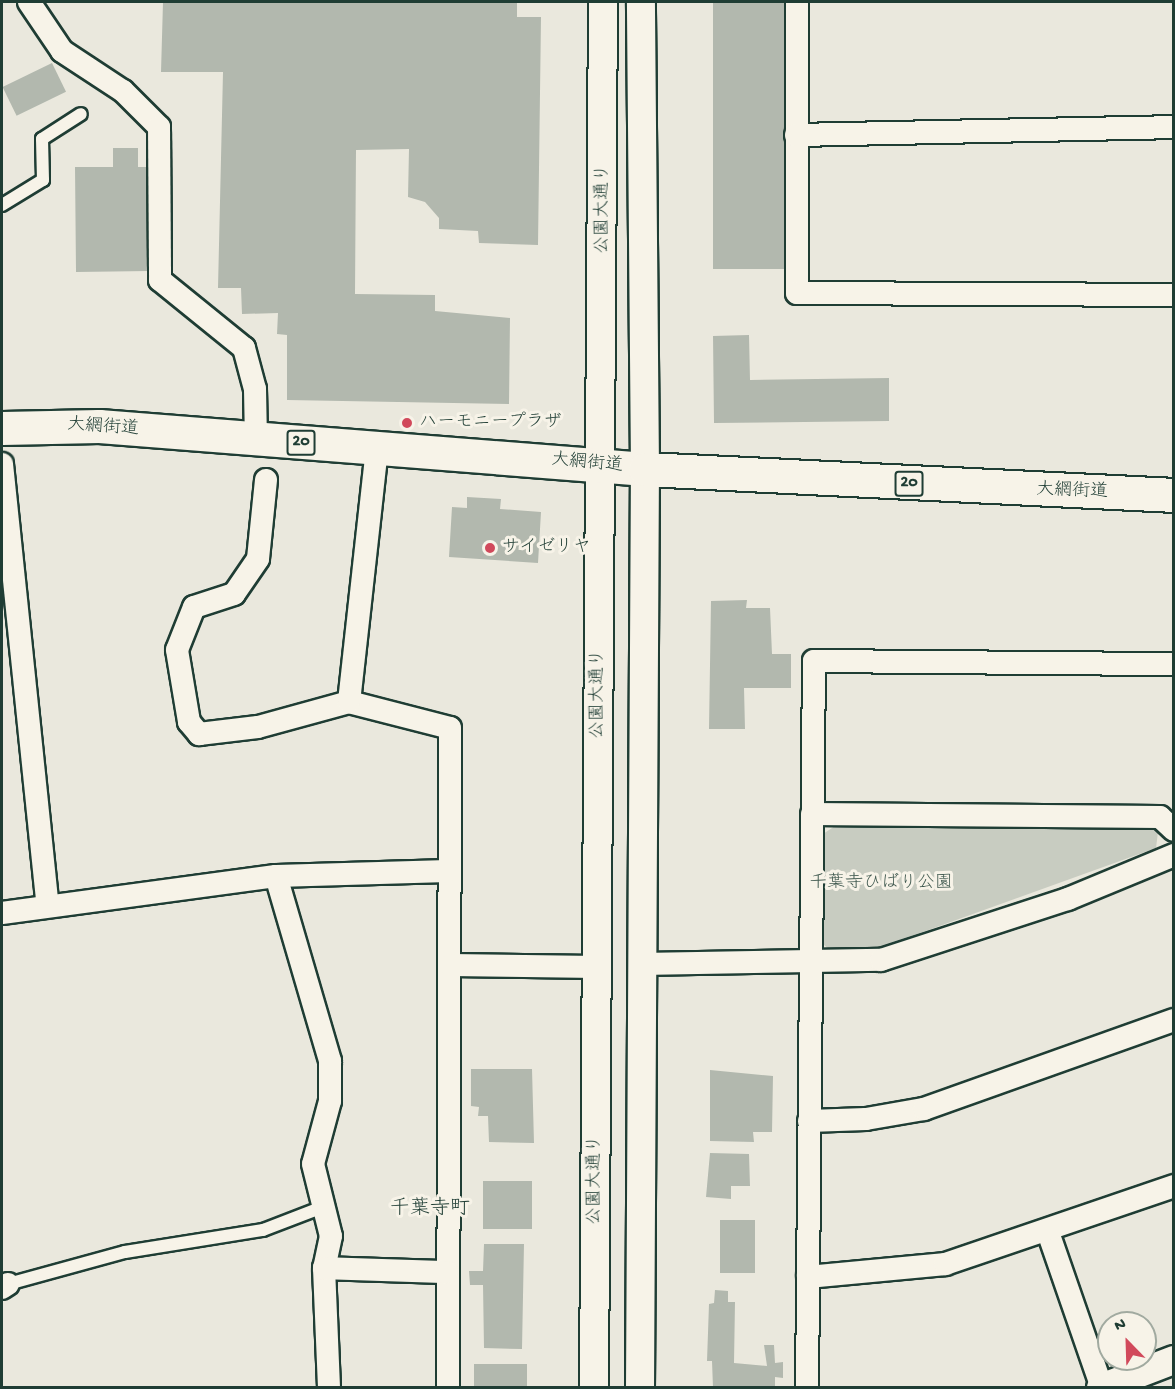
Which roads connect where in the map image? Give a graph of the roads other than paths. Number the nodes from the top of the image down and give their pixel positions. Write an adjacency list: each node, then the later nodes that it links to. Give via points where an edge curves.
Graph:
1 (29, 2): 11 (street, via 62,51 123,91 159,127 160,280 244,348 255,388)
2 (603, 2): 14 (street, 公園大通り)
3 (641, 2): 15 (street)
4 (797, 2): 7 (street)
5 (81, 114): 8 (lane, via 42,139 43,180)
6 (1173, 127): 7 (street)
7 (796, 135): 9 (street, via 797,293)
8 (2, 205)
9 (1173, 295)
10 (2, 428): 11 (main road, 大網街道 / 20, via 99,426)
11 (256, 440): 12 (main road, 大網街道 / 20)
12 (377, 448): 14 (main road, 大網街道 / 20); 19 (street)
13 (2, 464): 25 (street)
14 (600, 465): 15 (main road, 大網街道 / 20); 30 (street, 公園大通り)
15 (645, 469): 17 (main road, 大網街道 / 20); 27 (street)
16 (266, 480): 19 (street, via 258,559 234,594 194,607 177,650 189,722 199,734 258,727)
17 (1173, 495)
18 (1173, 664): 20 (street, via 814,661)
19 (349, 702): 23 (street, via 450,728)
20 (812, 814): 21 (street, via 1160,817); 28 (street)
21 (1173, 830)
22 (1173, 855): 28 (street, via 1068,899 923,948 881,960)
23 (448, 871): 24 (street); 29 (street)
24 (276, 876): 25 (street); 34 (street, via 330,1061 330,1101 313,1164)
25 (48, 906): 26 (street)
26 (2, 913)
27 (641, 964): 28 (street); 45 (street)
28 (810, 964): 32 (street)
29 (451, 965): 30 (street); 37 (street)
30 (597, 967): 44 (street, 公園大通り)
31 (1173, 1020): 32 (street, via 924,1109 866,1119)
32 (809, 1121): 38 (street)
33 (1173, 1186): 35 (street)
34 (320, 1208): 36 (street, via 331,1236); 39 (lane, via 263,1230 125,1252)
35 (1048, 1233): 38 (street, via 945,1264); 41 (street)
36 (324, 1268): 37 (street); 42 (street)
37 (447, 1272): 43 (street)
38 (808, 1276): 46 (street)
39 (5, 1286)
40 (1173, 1360): 41 (street)
41 (1102, 1387)
42 (329, 1388)
43 (448, 1388)
44 (594, 1388)
45 (640, 1388)
46 (807, 1388)

